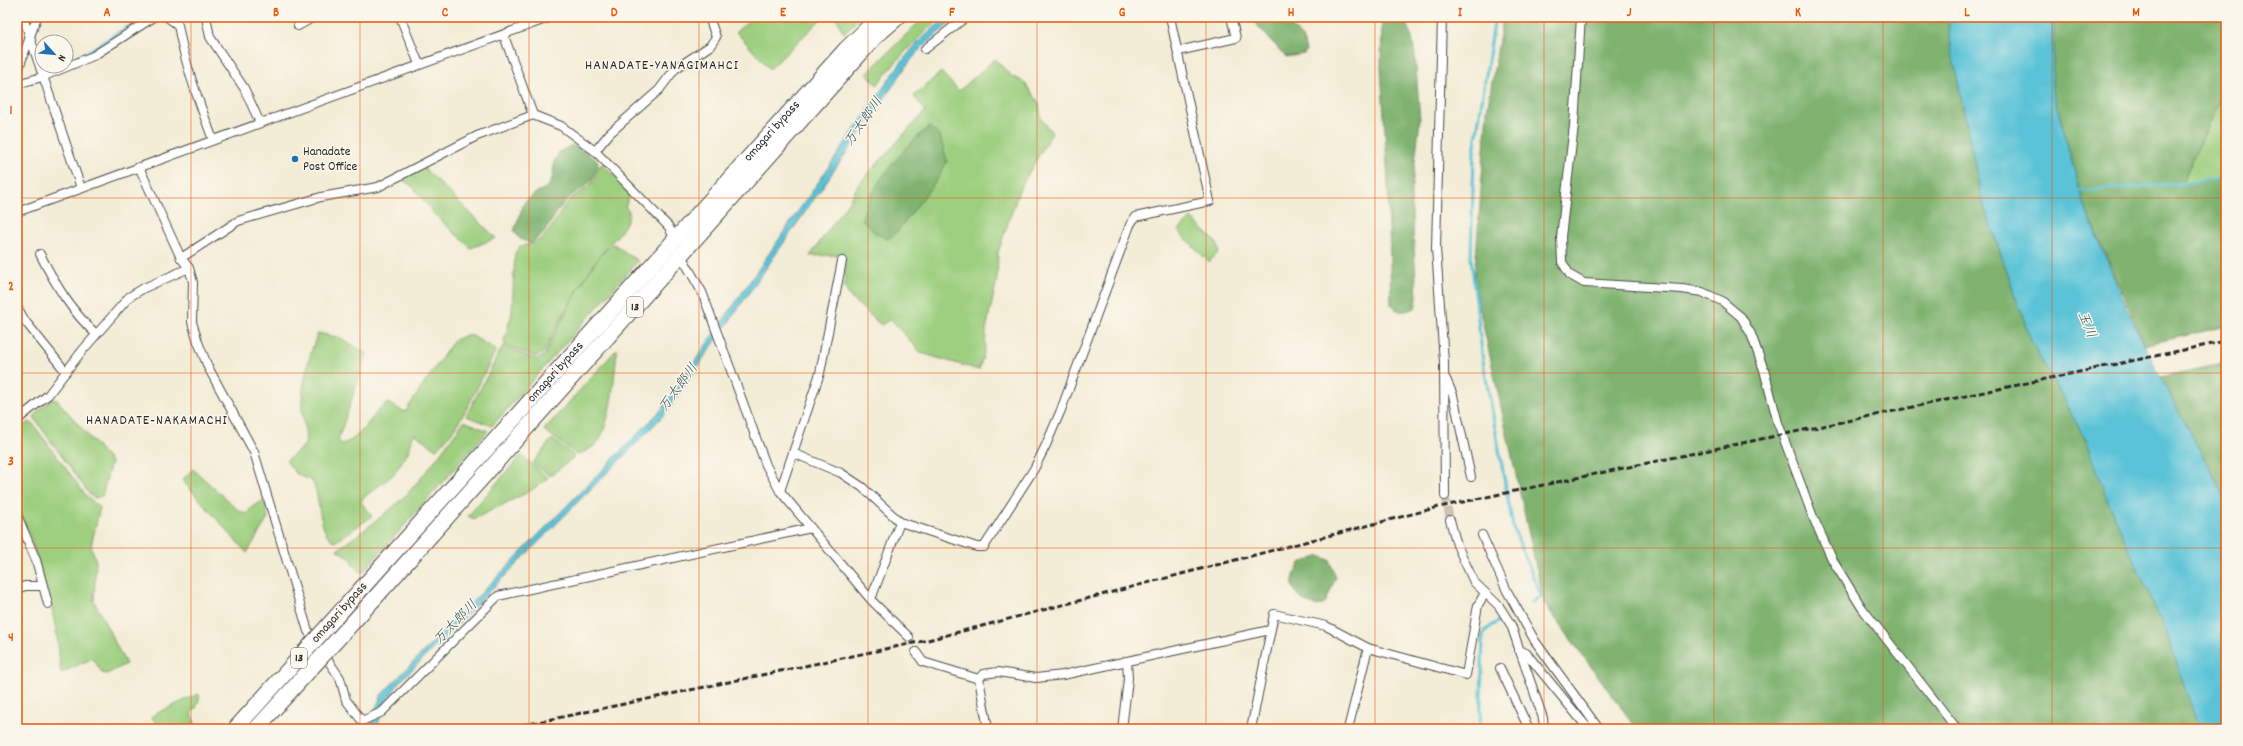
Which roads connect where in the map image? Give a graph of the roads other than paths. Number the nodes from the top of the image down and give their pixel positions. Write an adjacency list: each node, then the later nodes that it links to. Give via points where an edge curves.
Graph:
1 (23, 17): 20 (street)
2 (37, 17): 20 (street)
3 (154, 17): 25 (street, via 93,56)
4 (167, 17): 29 (street, via 178,25 195,94)
5 (206, 17): 28 (street, via 210,36 244,88)
6 (314, 17): 18 (street)
7 (400, 17): 23 (street)
8 (551, 17): 17 (street)
9 (709, 17): 30 (street, via 716,37 710,46 675,69 660,90 610,133)
10 (879, 17): 34 (highway, omagari bypass / 13, via 846,49)
11 (898, 17): 36 (highway, omagari bypass / 13, via 876,36)
12 (966, 17): 21 (street)
13 (1170, 17): 22 (street)
14 (1231, 17): 22 (street, via 1236,38)
15 (1442, 17): 43 (street, via 1436,248)
16 (1581, 17): 78 (street, via 1574,125 1561,237 1562,262 1570,275 1584,283 1682,288 1702,292 1722,301 1742,317 1764,370 1778,422 1813,517 1833,561 1862,608)
17 (537, 19): 19 (street)
18 (298, 26)
19 (504, 36): 23 (street); 27 (street)
20 (29, 39): 24 (street); 25 (street)
21 (925, 49)
22 (1178, 51): 51 (street, via 1210,201 1135,216 1046,445 1034,469 984,547)
23 (419, 64): 28 (street)
24 (17, 73)
25 (42, 77): 26 (street); 32 (street)
26 (17, 84)
27 (534, 115): 30 (street, via 561,126); 37 (street, via 477,136 378,187 321,197 238,221)
28 (260, 123): 29 (street)
29 (213, 140): 31 (street)
30 (595, 150): 34 (street, via 669,227)
31 (139, 167): 32 (street); 37 (street)
32 (81, 188): 33 (street)
33 (17, 212)
34 (674, 239): 36 (street); 68 (highway, omagari bypass / 13, bridge)
35 (40, 254): 41 (street, via 70,306)
36 (681, 256): 47 (street, via 702,292 766,465); 69 (highway, omagari bypass / 13, bridge)
37 (181, 258): 39 (street)
38 (842, 261): 45 (street, via 820,373)
39 (189, 268): 41 (street, via 129,297); 67 (street, via 193,282 192,322 198,342 208,367 254,452 308,631 340,678 346,700)
40 (17, 307): 42 (street, via 25,321)
41 (96, 334): 42 (street)
42 (66, 372): 44 (street, via 48,395)
43 (1444, 374): 46 (street, via 1453,395); 48 (street)
44 (17, 420)
45 (793, 453): 47 (street); 51 (street, via 841,474 862,487)
46 (1472, 477)
47 (780, 491): 52 (street)
48 (1445, 496)
49 (17, 515): 54 (street, via 36,560)
50 (1450, 520): 56 (street, via 1465,564 1474,582)
51 (900, 522): 57 (street)
52 (811, 528): 57 (street); 67 (street, via 498,596 382,712)
53 (1482, 535): 77 (street, via 1507,591 1535,641)
54 (43, 586): 55 (street, via 25,586); 58 (street)
55 (17, 589)
56 (1485, 593): 61 (street, via 1478,605 1466,675); 62 (street, via 1499,606 1511,625)
57 (871, 599): 60 (street)
58 (48, 604)
59 (1270, 630): 61 (street, via 1274,614 1326,626); 64 (street); 72 (street)
60 (909, 637)
61 (1368, 648): 73 (street)
62 (1518, 650): 75 (street, via 1543,718); 76 (street, via 1526,653 1586,726)
63 (916, 652): 66 (street, via 923,662)
64 (1127, 661): 66 (street, via 1063,675 1036,678 998,672 982,674); 71 (street, via 1128,679)
65 (1500, 668): 74 (street)
66 (979, 679): 70 (street)
67 (363, 725)
68 (235, 729)
69 (256, 729)
70 (988, 729)
71 (1122, 729)
72 (1251, 729)
73 (1348, 729)
74 (1529, 729)
75 (1544, 729)
76 (1592, 729)
77 (1599, 729)
78 (1957, 729)

